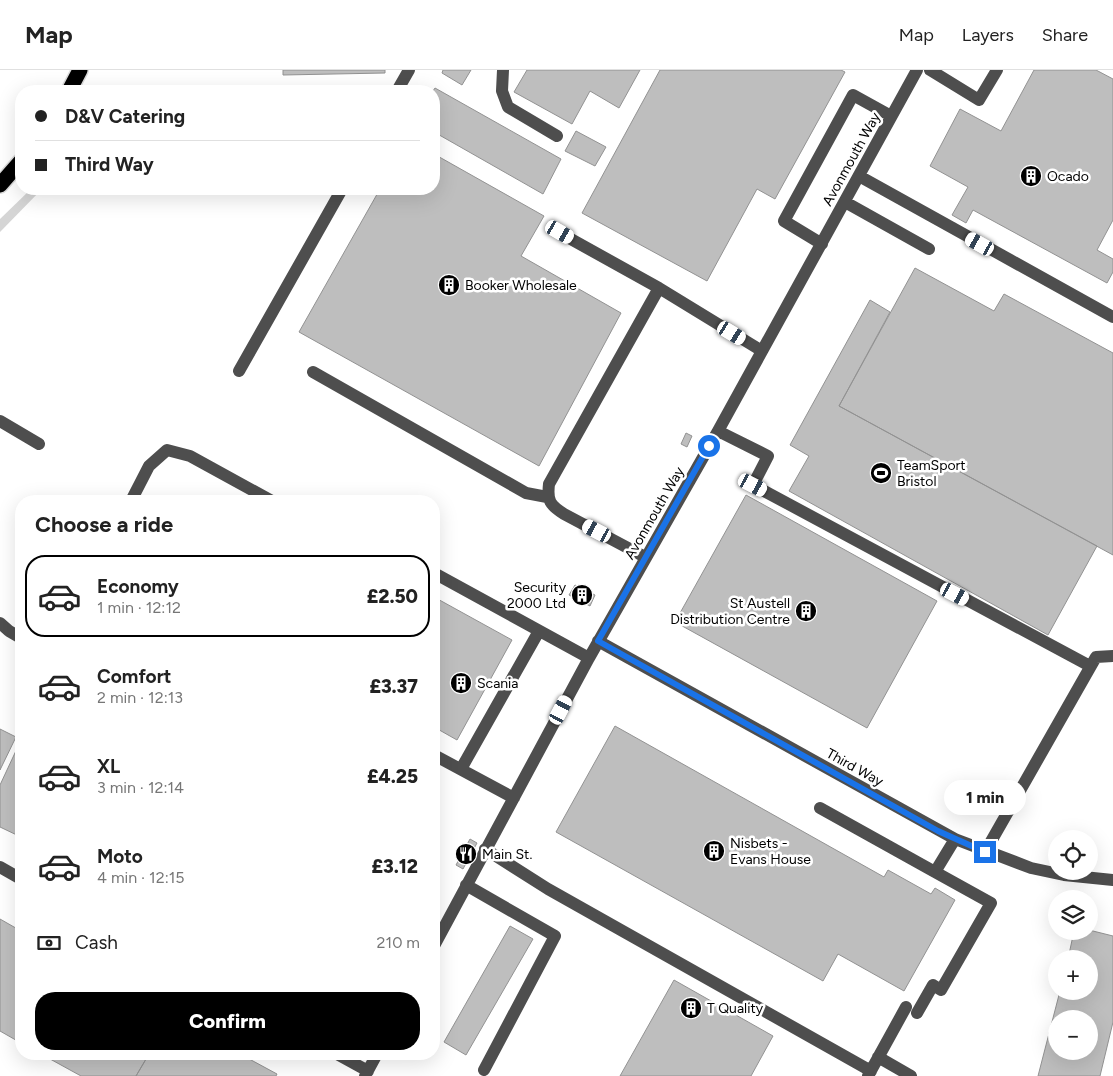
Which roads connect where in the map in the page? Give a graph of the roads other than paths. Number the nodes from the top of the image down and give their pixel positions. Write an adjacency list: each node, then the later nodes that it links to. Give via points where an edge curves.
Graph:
1 (80, 70): 7 (highway)
2 (409, 70): 8 (street)
3 (503, 70): 10 (street, via 502,91 508,106)
4 (917, 70): 9 (street, Avonmouth Way)
5 (930, 70): 6 (street, via 979,100)
6 (997, 70)
7 (71, 85)
8 (400, 85)
9 (891, 116): 12 (street, Avonmouth Way); 17 (street, via 853,95 784,222)
10 (557, 136)
11 (15, 169): 13 (highway)
12 (859, 176): 15 (street, Avonmouth Way); 20 (street)
13 (1, 184)
14 (339, 195): 22 (street)
15 (845, 202): 17 (street, Avonmouth Way); 18 (street)
16 (560, 232): 19 (street)
17 (822, 244): 21 (street, Avonmouth Way)
18 (929, 249)
19 (659, 288): 21 (street); 29 (street, via 549,484)
20 (1113, 317)
21 (762, 351): 25 (street, Avonmouth Way)
22 (239, 371)
23 (313, 372): 29 (street, via 526,493)
24 (0, 421): 26 (street)
25 (718, 431): 30 (street, Avonmouth Way); 38 (street, via 768,456 753,485)
26 (39, 444)
27 (134, 495): 28 (street, via 148,466 167,450 190,456)
28 (261, 495)
29 (547, 497): 30 (street, via 564,514)
30 (646, 557): 35 (street, Avonmouth Way)
31 (440, 576): 33 (street)
32 (0, 623): 34 (street)
33 (539, 631): 37 (street); 40 (street)
34 (15, 634)
35 (598, 641): 37 (street, Avonmouth Way); 43 (street, Third Way)
36 (1113, 656): 38 (street, via 1096,657)
37 (589, 658): 41 (street, Avonmouth Way)
38 (1090, 666): 45 (street)
39 (440, 758): 40 (street)
40 (461, 769): 41 (street)
41 (514, 798): 44 (street, Avonmouth Way)
42 (820, 808): 47 (street)
43 (955, 839): 45 (street, Third Way); 47 (street)
44 (485, 849): 50 (street, Avonmouth Way); 57 (street, via 548,889)
45 (985, 852): 49 (street, Third Way, via 1030,868)
46 (0, 867): 48 (street)
47 (935, 872): 52 (street, via 990,903 942,990 933,985)
48 (15, 876)
49 (1113, 880)
50 (466, 885): 51 (street, Avonmouth Way); 55 (street, via 555,936)
51 (440, 935)
52 (878, 1057): 57 (street); 58 (street)
53 (346, 1060): 56 (street)
54 (374, 1060): 56 (street)
55 (484, 1070)
56 (367, 1073)
57 (869, 1073)
58 (911, 1076)

